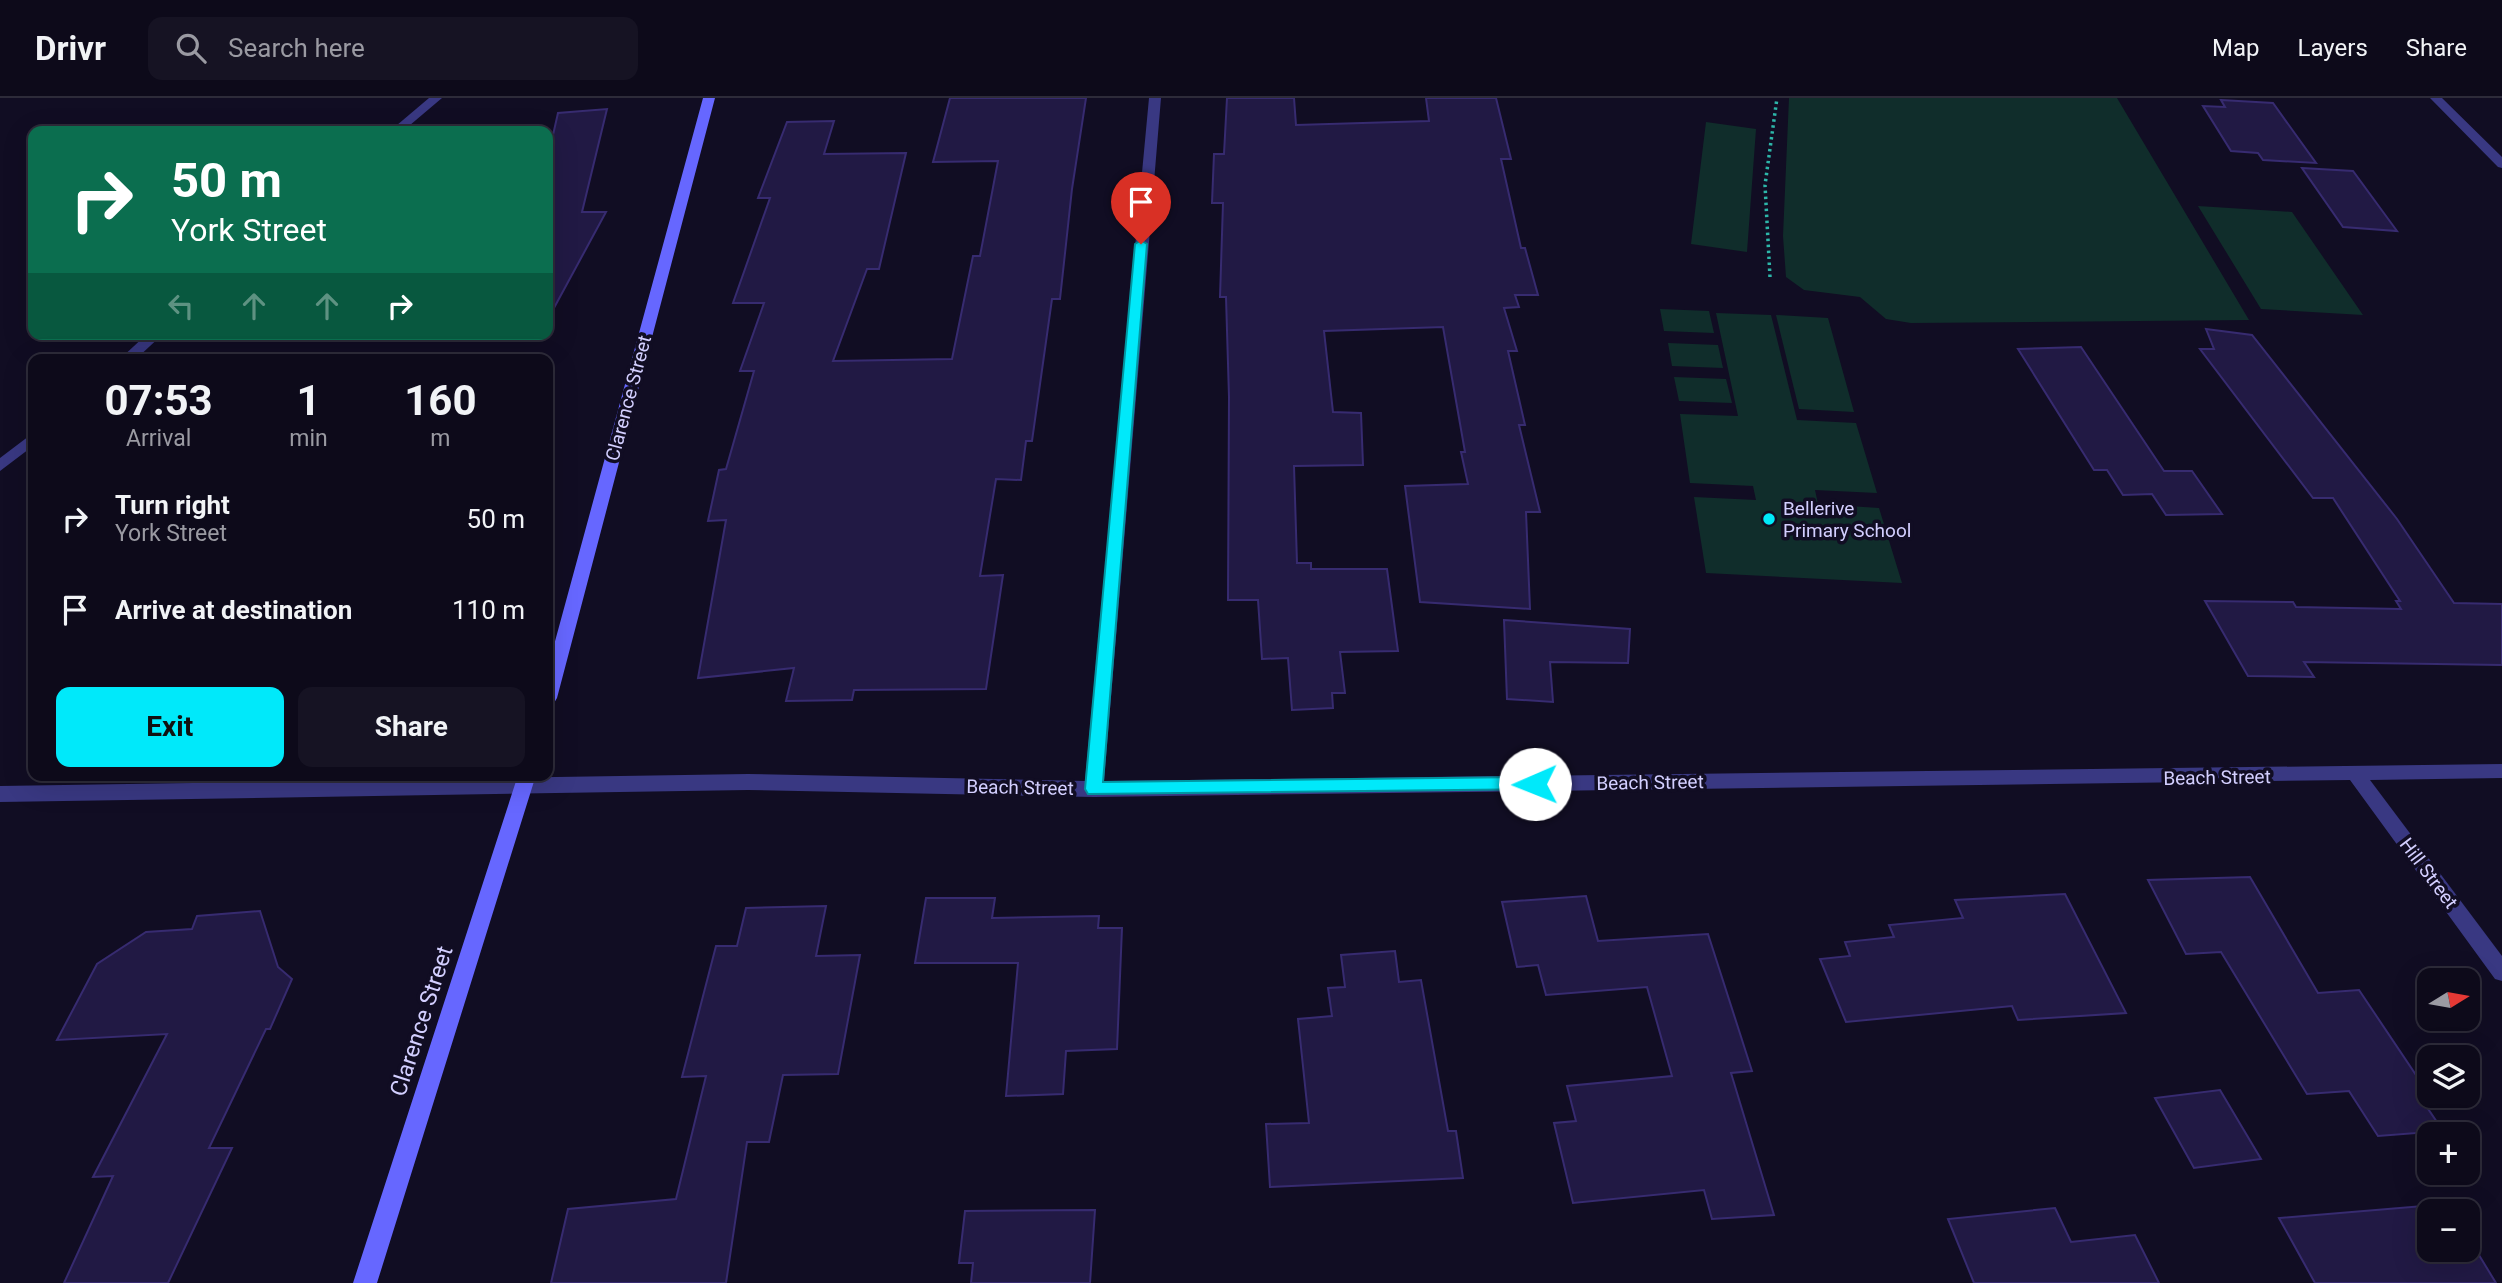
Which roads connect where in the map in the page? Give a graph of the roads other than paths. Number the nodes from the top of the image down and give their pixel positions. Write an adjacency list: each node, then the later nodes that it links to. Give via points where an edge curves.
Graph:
1 (436, 98): 5 (street)
2 (709, 98): 11 (main road, Clarence Street)
3 (1155, 98): 17 (street)
4 (2436, 98): 6 (street)
5 (402, 126)
6 (2502, 164)
7 (149, 340): 8 (street)
8 (133, 354)
9 (28, 442): 10 (street)
10 (0, 466)
11 (553, 679)
12 (2502, 771): 13 (street, Beach Street)
13 (2356, 775): 17 (street, Beach Street); 19 (street, Hill Street)
14 (553, 780): 17 (street, Beach Street)
15 (488, 781): 18 (street, Beach Street)
16 (526, 781): 20 (main road, Clarence Street)
17 (1094, 789)
18 (0, 794)
19 (2502, 972)
20 (365, 1283)

